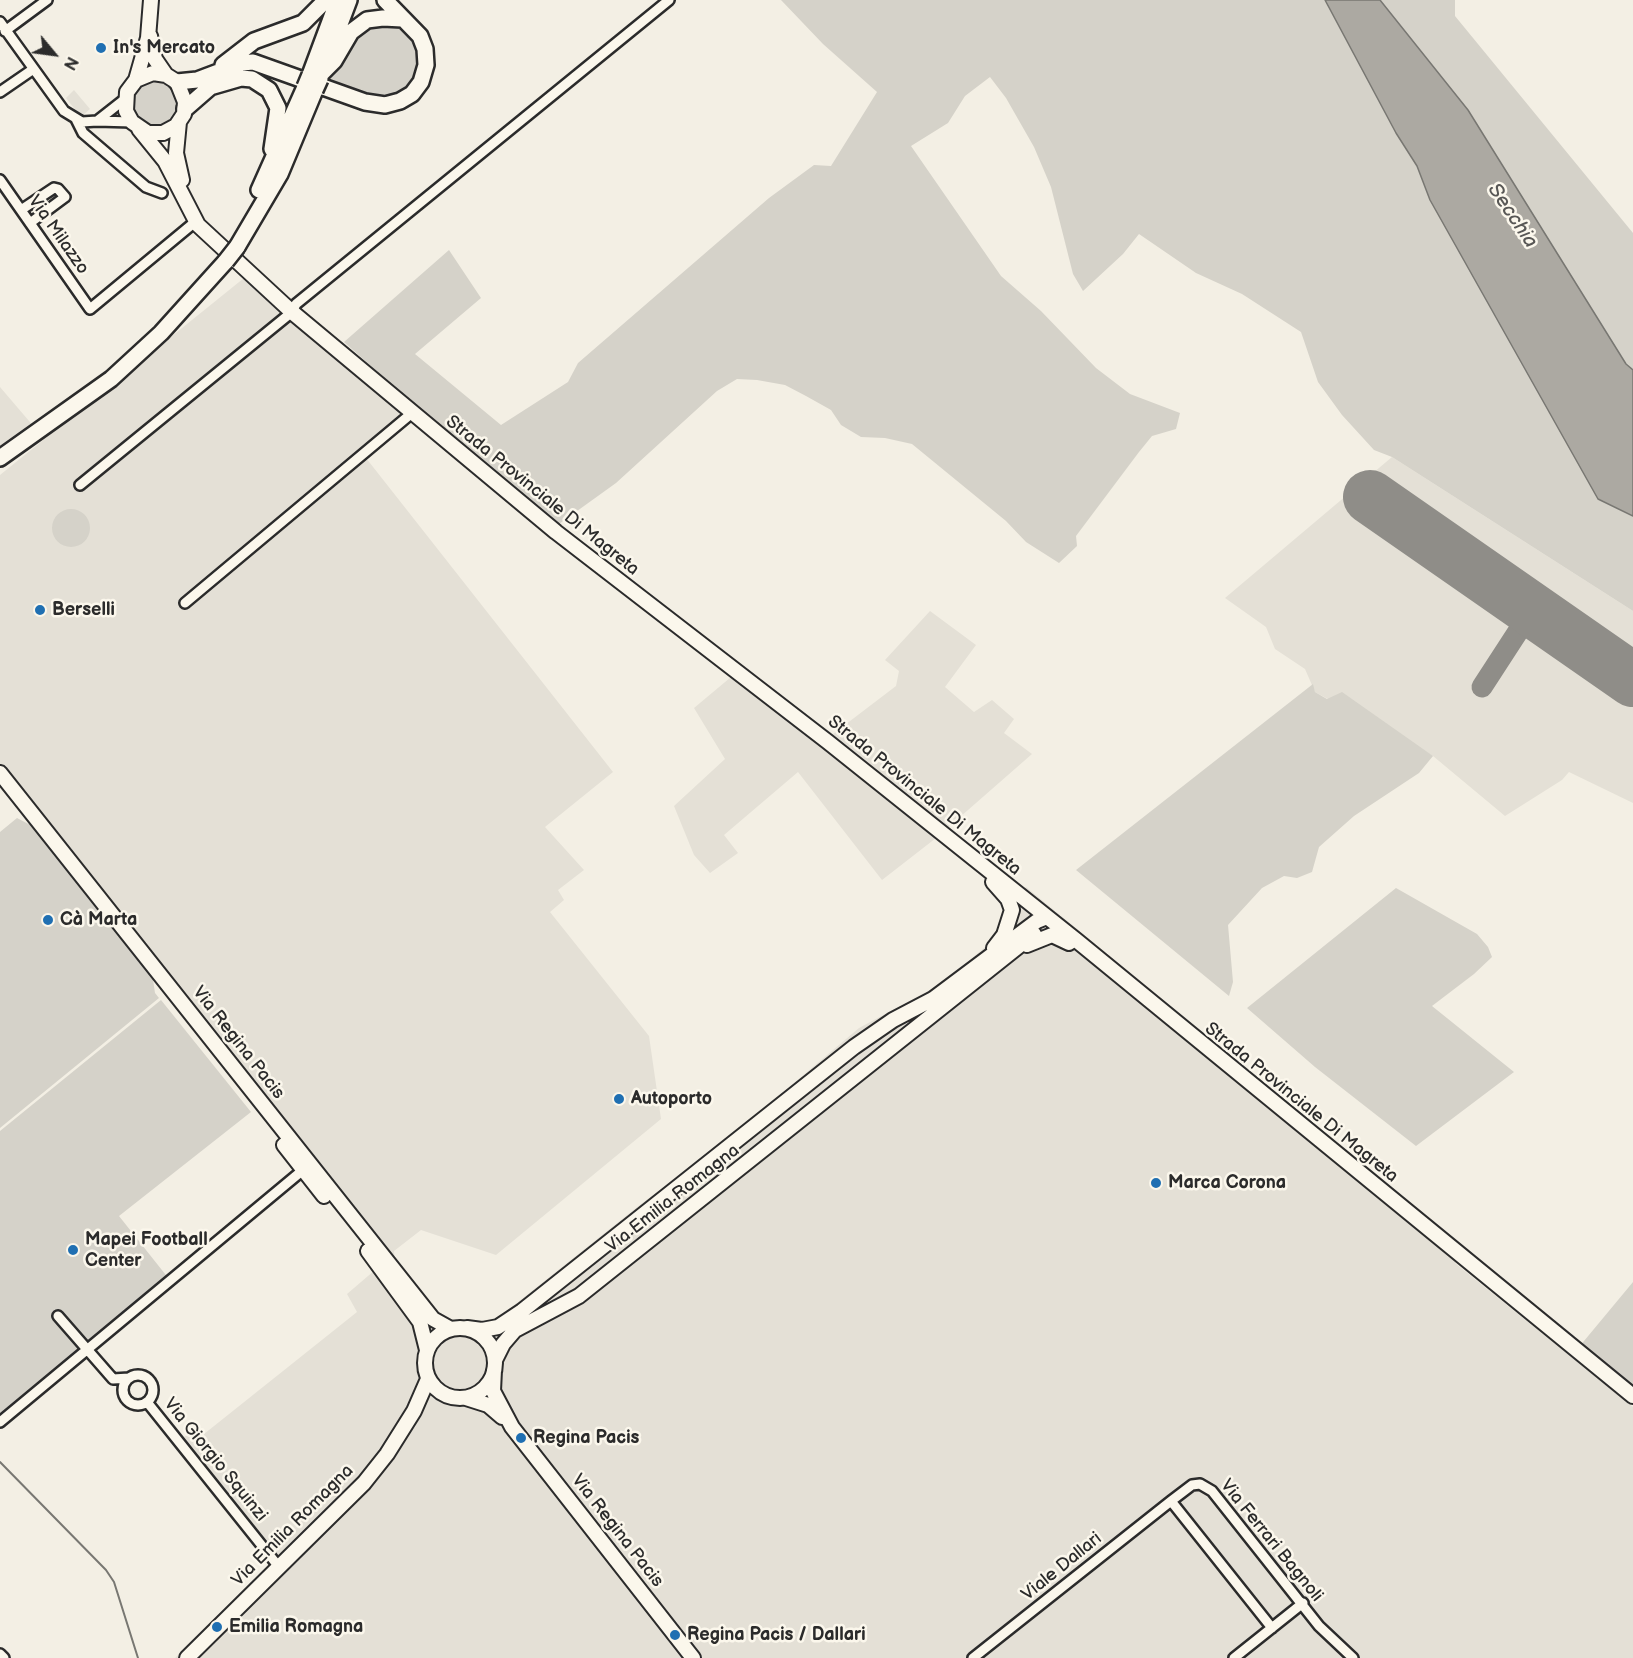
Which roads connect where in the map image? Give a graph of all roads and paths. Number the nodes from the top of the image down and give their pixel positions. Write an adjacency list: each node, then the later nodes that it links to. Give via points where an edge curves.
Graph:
1 (47, 0): 10 (street)
2 (151, 0): 11 (street)
3 (326, 0): 16 (main road, via 303,23 254,41)
4 (338, 0): 15 (main road)
5 (349, 0): 15 (main road)
6 (385, 0): 8 (main road)
7 (669, 0): 31 (street, via 296,304)
8 (402, 19): 15 (main road, via 367,20 351,32 334,61); 16 (main road, via 420,36 426,65 421,82 399,101 385,105 365,102 270,67 238,70)
9 (0, 22): 10 (street)
10 (5, 31): 12 (street)
11 (149, 31): 13 (street, via 155,59); 14 (street)
12 (32, 70): 17 (street); 20 (street, via 64,111)
13 (171, 79): 14 (street, via 153,73); 16 (main road); 19 (street, via 184,94)
14 (136, 80): 18 (street)
15 (314, 81): 25 (main road); 30 (main road, via 280,174)
16 (203, 83): 19 (main road); 25 (main road, via 252,79 276,99 276,132)
17 (0, 92)
18 (125, 99): 21 (street); 22 (street, via 126,111)
19 (182, 115): 22 (street, via 162,133 148,133); 28 (street, via 176,153)
20 (76, 119): 21 (street); 23 (street, via 82,133)
21 (94, 121): 22 (street); 23 (street, via 89,133)
22 (135, 125): 28 (street, via 165,161)
23 (95, 142): 26 (street, via 146,187)
24 (0, 180): 27 (street, Via Milazzo)
25 (264, 181): 30 (main road)
26 (162, 193)
27 (21, 210): 29 (street, Via Milazzo); 29 (street, via 54,188 65,197)
28 (195, 222): 29 (street, Via Milazzo, via 90,309); 31 (street, Strada Provinciale Di Magreta)
29 (30, 223)
30 (233, 244): 33 (main road, bridge, via 201,291 111,379)
31 (292, 312): 32 (street, Strada Provinciale Di Magreta); 34 (street)
32 (412, 413): 35 (street); 38 (street, Strada Provinciale Di Magreta, via 556,532)
33 (0, 458)
34 (80, 485)
35 (185, 603)
36 (0, 773): 48 (street, Via Regina Pacis, via 433,1319)
37 (0, 786): 45 (street, Via Regina Pacis)
38 (957, 844): 39 (street, Strada Provinciale Di Magreta); 41 (street, via 966,860 1001,889 1012,910 1004,935)
39 (1047, 917): 40 (street, Via Emilia Romagna); 41 (street, Via Emilia Romagna); 42 (street, Strada Provinciale Di Magreta)
40 (1017, 950): 42 (street, via 1047,935 1056,935 1110,976); 44 (street, Via Emilia Romagna)
41 (988, 957): 43 (street, Via Emilia Romagna, via 933,999 892,1020)
42 (1119, 976): 55 (street, Strada Provinciale Di Magreta)
43 (854, 1047): 44 (street, via 863,1045 869,1049); 47 (street, Via Emilia Romagna, via 522,1311 498,1327)
44 (874, 1062): 51 (street, Via Emilia Romagna, via 579,1296 515,1330 503,1344)
45 (303, 1170): 49 (street); 50 (street, Via Regina Pacis, via 420,1322)
46 (58, 1316): 49 (street, Via Giorgio Squinzi)
47 (467, 1328): 48 (street, Via Emilia Romagna); 51 (street, via 486,1339)
48 (451, 1329): 50 (street, via 437,1336)
49 (87, 1349): 52 (street, Via Giorgio Squinzi, via 112,1379); 59 (street)
50 (427, 1350): 53 (street, Via Emilia Romagna, via 424,1360)
51 (495, 1365): 56 (street, Via Emilia Romagna, via 484,1388); 60 (street, Via Regina Pacis, via 493,1391)
52 (129, 1378): 57 (street, Via Giorgio Squinzi, via 124,1387 125,1397 138,1405); 57 (street, Via Giorgio Squinzi, via 139,1375 150,1381 153,1390)
53 (428, 1379): 54 (street); 58 (street, Via Emilia Romagna)
54 (446, 1395): 56 (street); 58 (street)
55 (1633, 1396)
56 (466, 1398): 60 (street, Via Regina Pacis, via 488,1405)
57 (147, 1402): 62 (street, Via Giorgio Squinzi)
58 (414, 1411): 62 (street, Via Emilia Romagna, via 364,1483)
59 (0, 1422)
60 (512, 1427): 68 (street, Via Regina Pacis)
61 (1171, 1501): 63 (street, Via Ferrari Bagnoli, via 1192,1485 1200,1484 1212,1491); 64 (street); 69 (street, Viale Dallari)
62 (279, 1566): 67 (street, Via Emilia Romagna)
63 (1303, 1603): 64 (street); 71 (street, Via Ferrari Bagnoli, via 1319,1626)
64 (1272, 1628): 70 (street)
65 (0, 1654): 66 (street)
66 (4, 1658)
67 (187, 1658)
68 (693, 1658)
69 (974, 1658)
70 (1234, 1658)
71 (1353, 1658)

